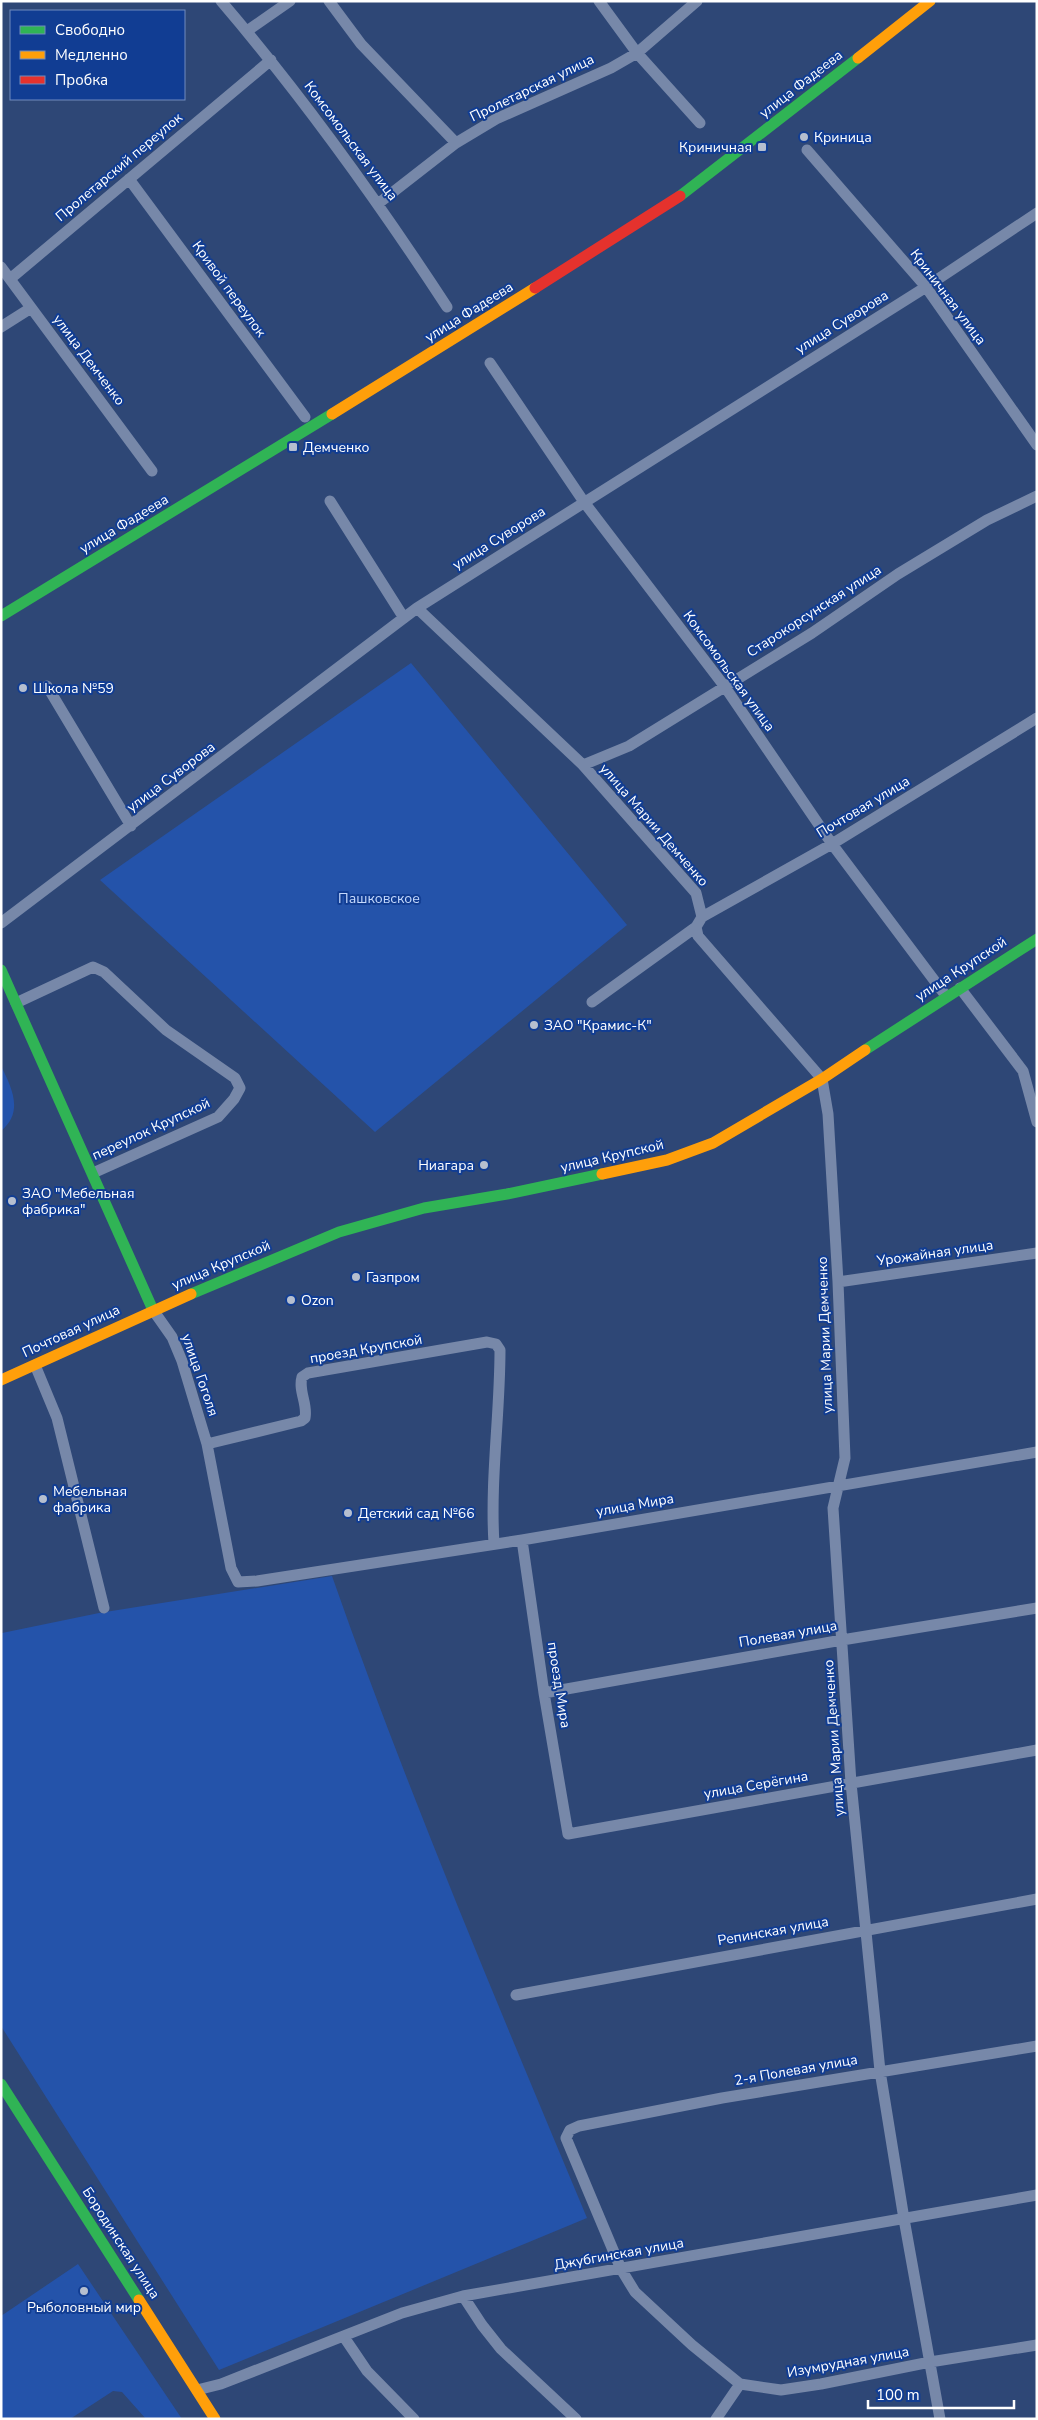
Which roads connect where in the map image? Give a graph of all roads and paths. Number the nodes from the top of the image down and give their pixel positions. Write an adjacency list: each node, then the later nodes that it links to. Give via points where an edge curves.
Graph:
1 (221, 1): 7 (street, Комсомольская улица)
2 (290, 1): 7 (street)
3 (329, 1): 11 (street, via 360,44)
4 (599, 1): 8 (street)
5 (698, 1): 8 (street, Пролетарская улица)
6 (930, 1): 30 (street, улица Фадеева, via 695,187 467,332)
7 (247, 31): 9 (street, Комсомольская улица)
8 (638, 53): 10 (street); 11 (street, Пролетарская улица, via 496,119)
9 (271, 60): 13 (street, Пролетарский переулок); 14 (street, Комсомольская улица)
10 (700, 123)
11 (456, 143): 14 (street, Пролетарская улица)
12 (807, 150): 18 (street, Криничная улица)
13 (129, 179): 17 (street, Пролетарский переулок); 23 (street, Кривой переулок)
14 (379, 203): 19 (street, Комсомольская улица)
15 (1037, 213): 18 (street, улица Суворова)
16 (1, 267): 17 (street, улица Демченко)
17 (10, 278): 20 (street, улица Демченко)
18 (926, 287): 24 (street, Криничная улица); 28 (street, улица Суворова)
19 (448, 306)
20 (31, 308): 21 (street); 25 (street, улица Демченко)
21 (1, 328)
22 (490, 363): 28 (street, Комсомольская улица)
23 (305, 417)
24 (1037, 446)
25 (152, 471)
26 (1037, 496): 33 (street, Старокорсунская улица, via 988,520 898,574 812,633)
27 (330, 501): 31 (street)
28 (584, 502): 29 (street, улица Суворова); 33 (street, Комсомольская улица)
29 (417, 608): 31 (street, улица Суворова); 35 (street, улица Марии Демченко)
30 (1, 616)
31 (404, 618): 36 (street, улица Суворова)
32 (47, 686): 36 (street)
33 (724, 687): 35 (street, Старокорсунская улица, via 629,746); 37 (street, Комсомольская улица)
34 (1037, 718): 37 (street, Почтовая улица)
35 (583, 765): 38 (street, улица Марии Демченко, via 696,893)
36 (131, 826): 39 (street, улица Суворова)
37 (832, 844): 38 (street, Почтовая улица); 44 (street, Комсомольская улица)
38 (702, 916): 40 (street)
39 (1, 923)
40 (696, 927): 45 (street); 47 (street, via 698,936)
41 (1037, 938): 43 (street, улица Крупской)
42 (1, 970): 46 (street, улица Гоголя)
43 (960, 988): 44 (street, улица Крупской); 48 (street, via 1023,1071)
44 (946, 996): 47 (street, улица Крупской)
45 (592, 1002)
46 (16, 1003): 49 (street, улица Гоголя); 49 (street, переулок Крупской, via 93,968 104,972 166,1030 235,1078 240,1088 218,1117)
47 (822, 1079): 51 (street, улица Марии Демченко, via 828,1114); 52 (street, улица Крупской, via 713,1143 666,1160 424,1208 339,1232)
48 (1037, 1122)
49 (93, 1172): 52 (street, улица Гоголя)
50 (1037, 1253): 51 (street, Урожайная улица)
51 (838, 1282): 57 (street, улица Марии Демченко, via 845,1458)
52 (153, 1310): 53 (street, Почтовая улица); 55 (street, улица Гоголя, via 172,1337 182,1361)
53 (35, 1365): 54 (street, Почтовая улица); 61 (street, via 57,1418)
54 (1, 1380)
55 (208, 1444): 59 (street, проезд Крупской, via 301,1421 306,1413 300,1385 302,1377 308,1373 487,1342 496,1344 500,1350 500,1403 492,1504); 60 (street, улица Гоголя, via 232,1568)
56 (1037, 1452): 57 (street, улица Мира)
57 (839, 1486): 58 (street, улица Мира); 63 (street, улица Марии Демченко, via 833,1508)
58 (522, 1540): 59 (street, улица Мира); 64 (street, проезд Мира)
59 (494, 1544): 60 (street, улица Мира)
60 (238, 1582)
61 (104, 1608)
62 (1037, 1608): 63 (street, Полевая улица)
63 (842, 1640): 64 (street, Полевая улица); 66 (street, улица Марии Демченко)
64 (544, 1693): 67 (street, проезд Мира)
65 (1037, 1750): 66 (street, улица Серёгина)
66 (851, 1783): 67 (street, улица Серёгина); 69 (street, улица Марии Демченко)
67 (568, 1834)
68 (1037, 1899): 69 (street, Репинская улица)
69 (866, 1930): 70 (street, Репинская улица); 72 (street, улица Марии Демченко)
70 (516, 1995)
71 (1037, 2046): 72 (street, 2-я Полевая улица)
72 (880, 2071): 75 (street, улица Марии Демченко); 76 (street, 2-я Полевая улица, via 722,2098 570,2130 566,2138)
73 (1, 2084): 82 (street, Бородинская улица)
74 (1037, 2195): 75 (street, Джубгинская улица)
75 (904, 2219): 76 (street, Джубгинская улица); 80 (street, улица Марии Демченко)
76 (621, 2269): 77 (street, Джубгинская улица); 81 (street, via 635,2292)
77 (463, 2296): 78 (street, Джубгинская улица, via 402,2313); 85 (street, via 502,2349)
78 (344, 2337): 82 (street, Джубгинская улица); 84 (street, via 366,2371)
79 (1037, 2345): 80 (street, Изумрудная улица)
80 (930, 2362): 81 (street, Изумрудная улица, via 781,2390); 87 (street, улица Марии Демченко)
81 (740, 2384): 86 (street)
82 (197, 2390): 83 (street, Бородинская улица)
83 (214, 2419)
84 (414, 2419)
85 (576, 2419)
86 (716, 2419)
87 (940, 2419)

